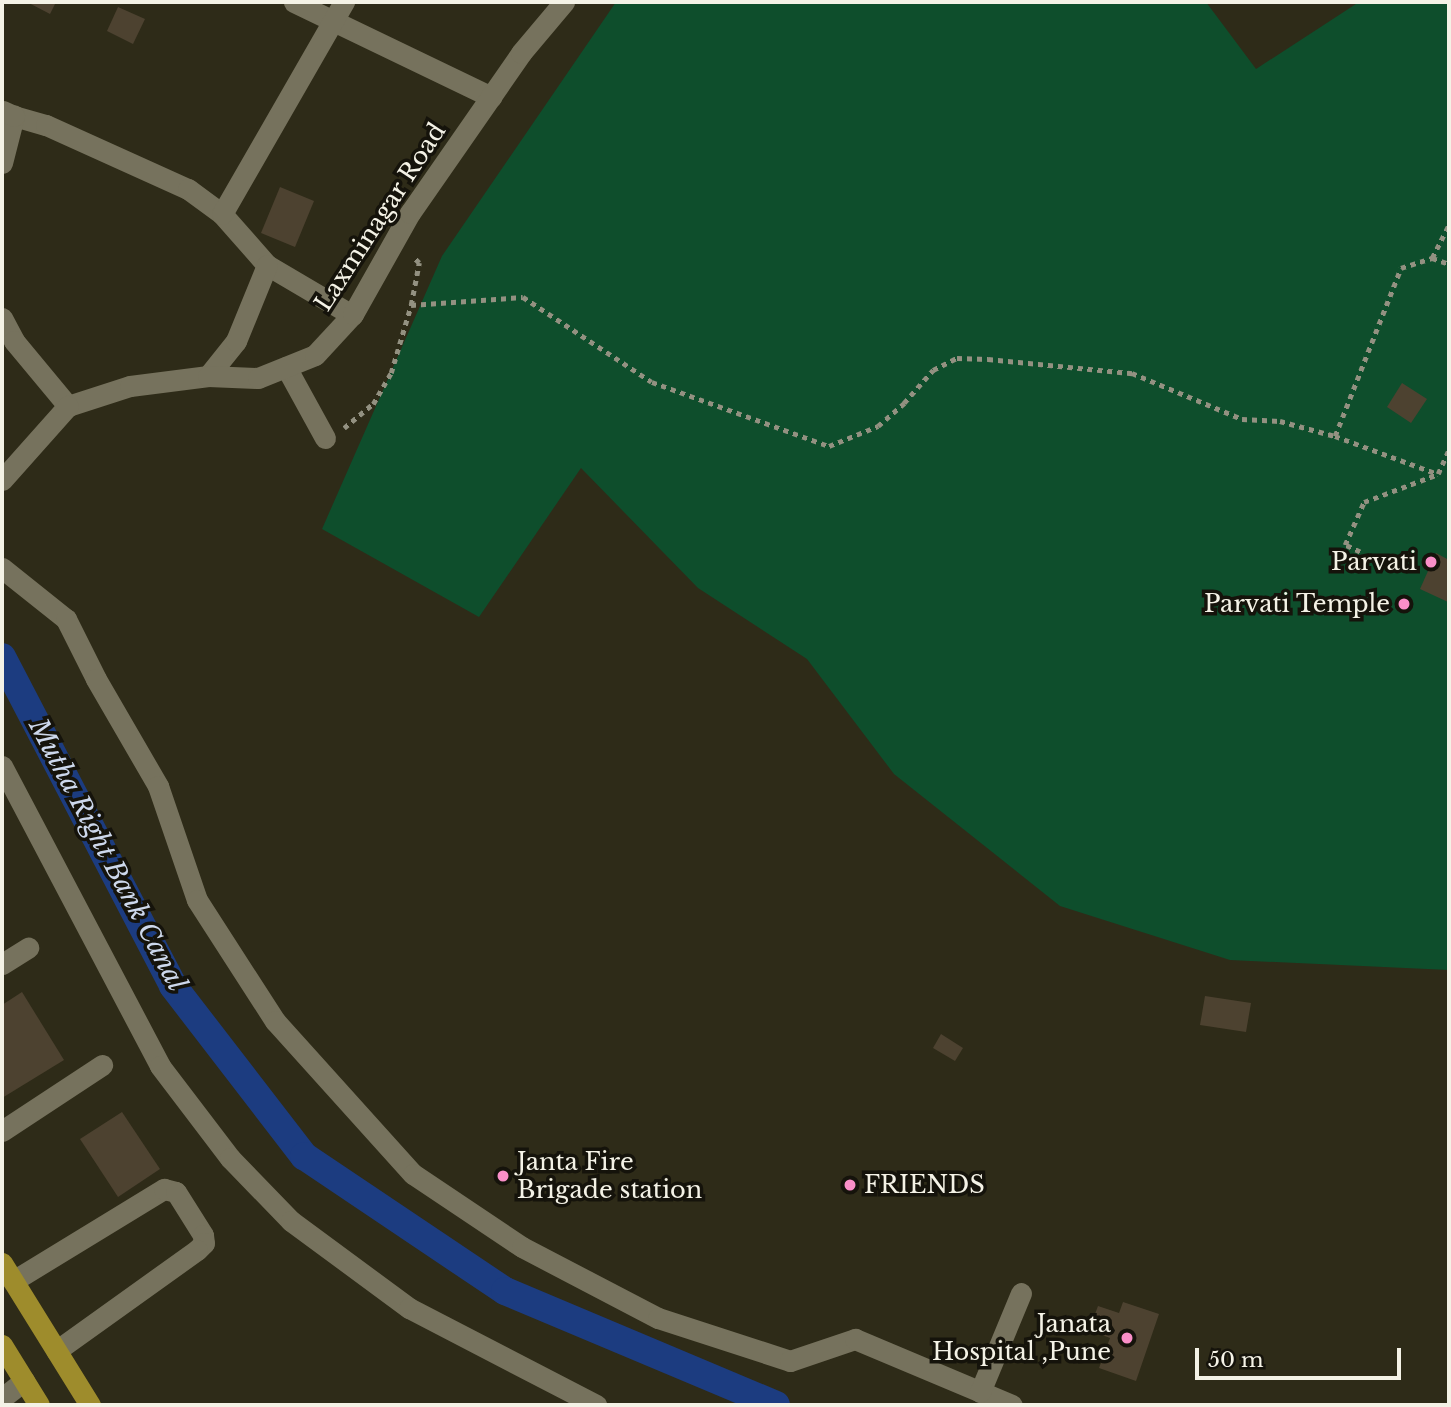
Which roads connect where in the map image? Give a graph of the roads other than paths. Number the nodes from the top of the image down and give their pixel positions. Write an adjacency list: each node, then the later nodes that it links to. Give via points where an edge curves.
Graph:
1 (294, 2): 4 (street)
2 (344, 2): 4 (street)
3 (564, 2): 5 (street, Laxminagar Road)
4 (333, 20): 5 (street); 8 (street)
5 (491, 97): 10 (street, Laxminagar Road, via 410,213)
6 (8, 113): 7 (street); 8 (street, via 46,125 188,189)
7 (2, 163)
8 (222, 214): 9 (street)
9 (267, 265): 10 (street); 14 (street, via 236,341)
10 (352, 315): 13 (street, Laxminagar Road, via 315,355)
11 (2, 318): 12 (street)
12 (8, 338): 15 (street)
13 (286, 367): 14 (street, Laxminagar Road, via 258,378); 16 (street)
14 (208, 376): 15 (street, Laxminagar Road, via 130,386)
15 (68, 406): 17 (street)
16 (325, 438)
17 (2, 480)
18 (2, 568): 29 (street, via 66,619 158,786 197,900 275,1021 413,1174 522,1247 658,1318 790,1361 855,1339)
19 (2, 766): 33 (street, via 160,1066 230,1158 291,1221 409,1308)
20 (28, 948): 21 (street)
21 (2, 964)
22 (102, 1065): 23 (street)
23 (2, 1131)
24 (7, 1272): 27 (main road); 27 (street, via 164,1189 176,1192 203,1235 204,1243 197,1250)
25 (1021, 1293): 29 (street)
26 (2, 1345): 28 (main road)
27 (56, 1351): 32 (main road)
28 (24, 1381): 30 (street); 31 (main road)
29 (980, 1392): 34 (street)
30 (2, 1398)
31 (40, 1405)
32 (90, 1405)
33 (596, 1405)
34 (1013, 1405)

